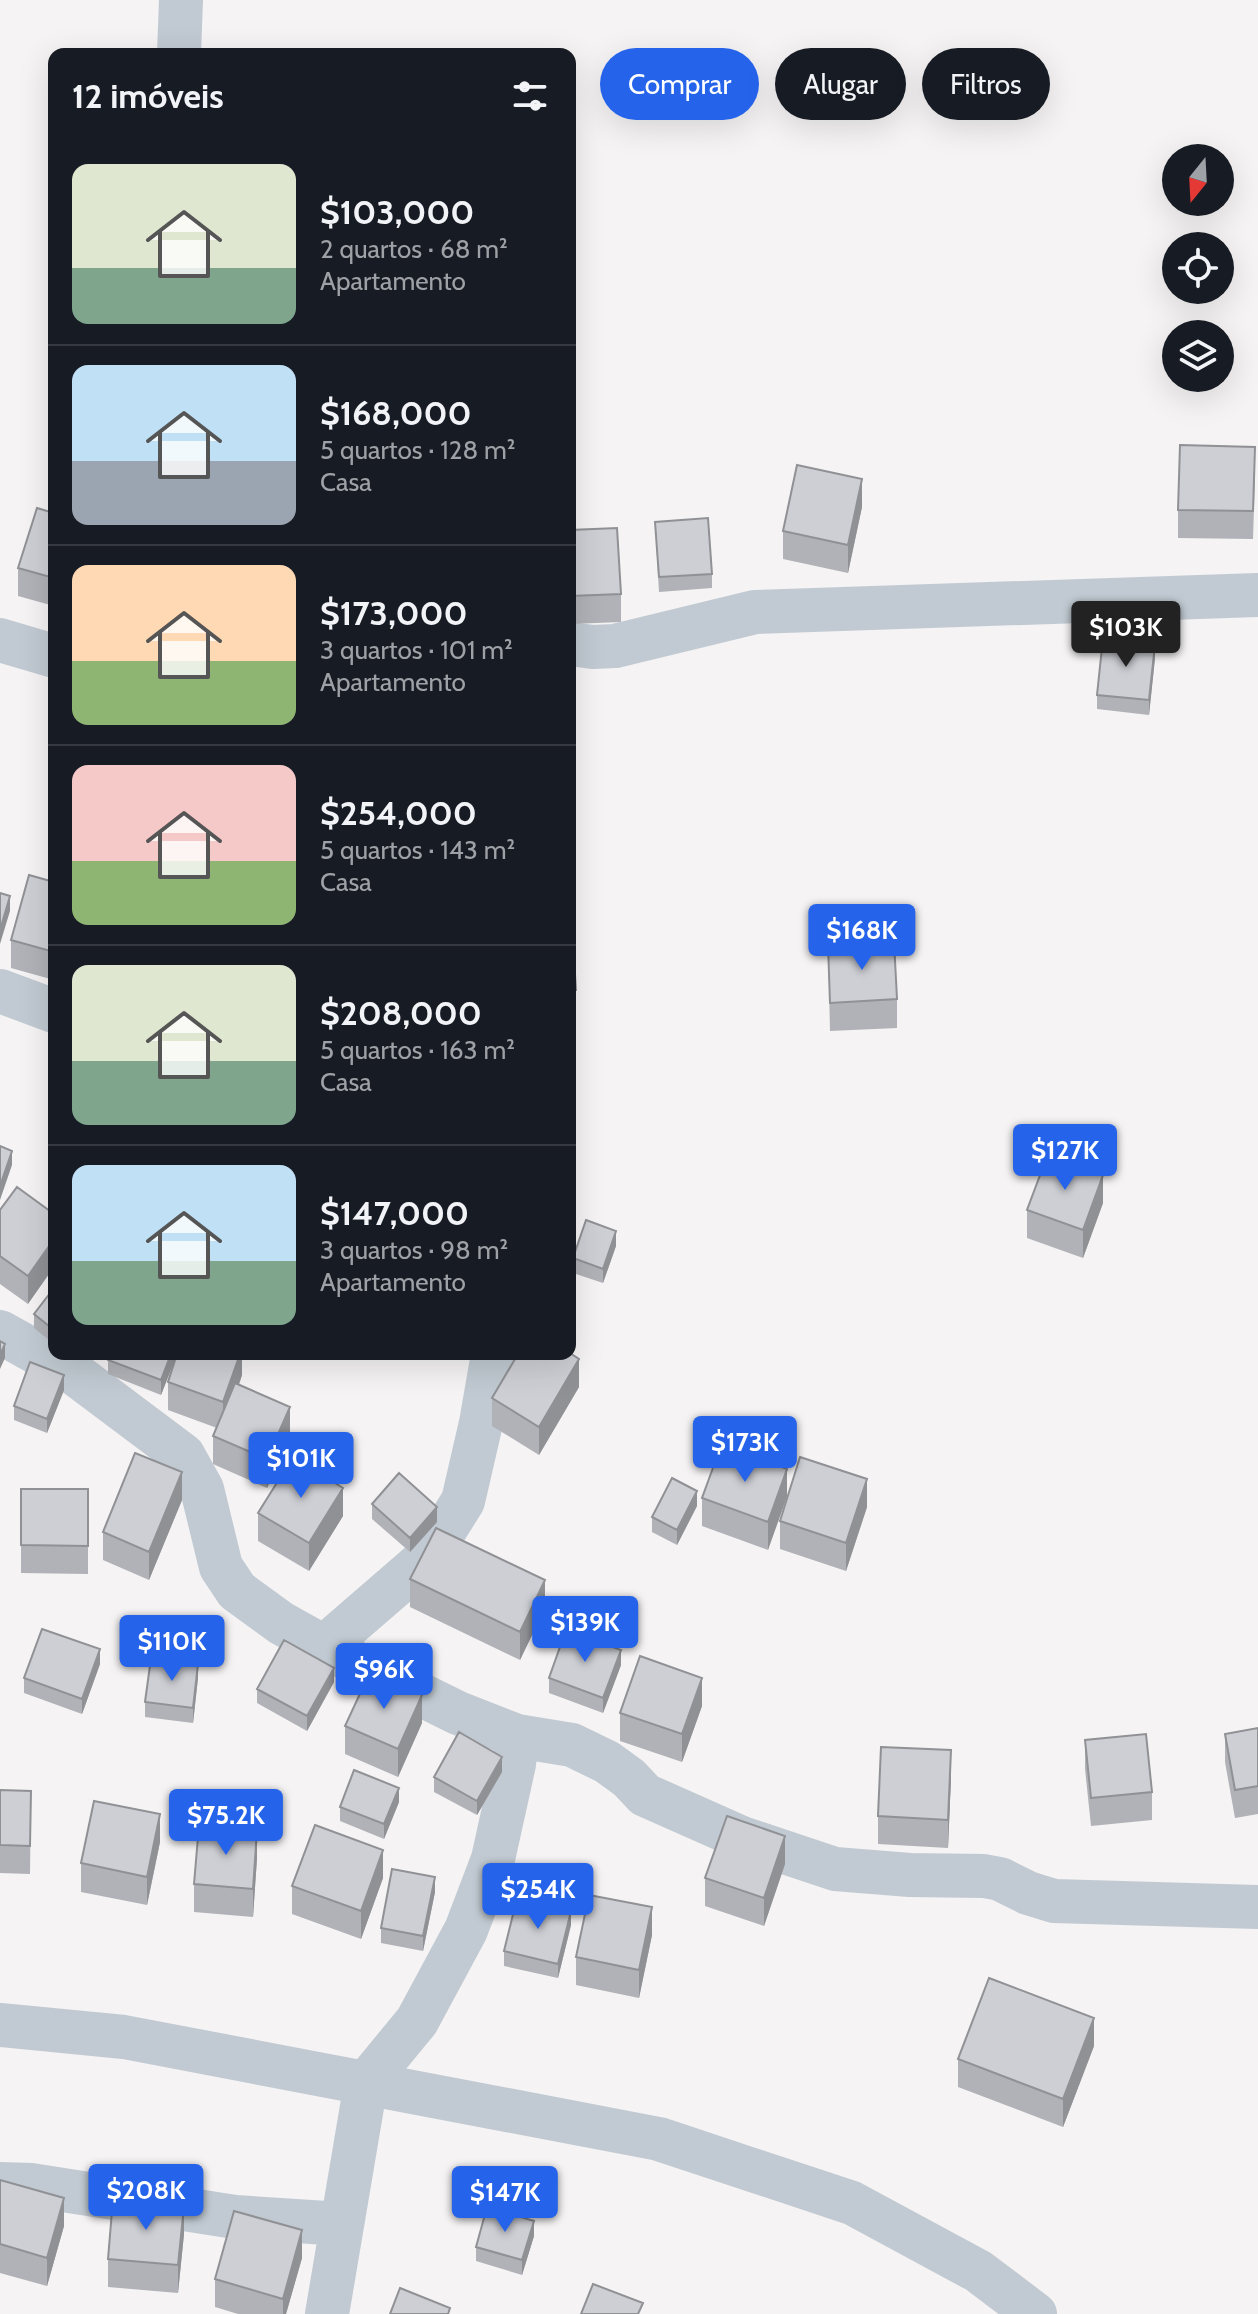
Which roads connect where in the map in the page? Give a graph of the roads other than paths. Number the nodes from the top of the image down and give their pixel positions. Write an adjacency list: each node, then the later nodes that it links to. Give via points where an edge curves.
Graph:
1 (181, 0): 2 (street)
2 (179, 48)
3 (1258, 595): 5 (street, via 755,612 615,646)
4 (0, 640): 6 (street)
5 (576, 645)
6 (48, 654)
7 (0, 991): 8 (street)
8 (48, 1009)
9 (0, 1332): 10 (street)
10 (48, 1359)
11 (50, 1360): 13 (street, via 183,1455 202,1489 221,1567 237,1591)
12 (492, 1360): 13 (street, via 463,1501 428,1557)
13 (324, 1647): 14 (street)
14 (517, 1736): 15 (street, via 572,1745 607,1762 645,1795 742,1838 835,1869 984,1876 1054,1901); 17 (street, via 493,1859 466,1930 417,2021)
15 (1258, 1907)
16 (0, 2025): 17 (street, via 124,2037)
17 (366, 2083): 19 (street); 21 (street, via 659,2139 852,2203 978,2271)
18 (0, 2184): 19 (street, via 235,2217)
19 (342, 2224): 20 (street)
20 (327, 2314)
21 (1035, 2314)

